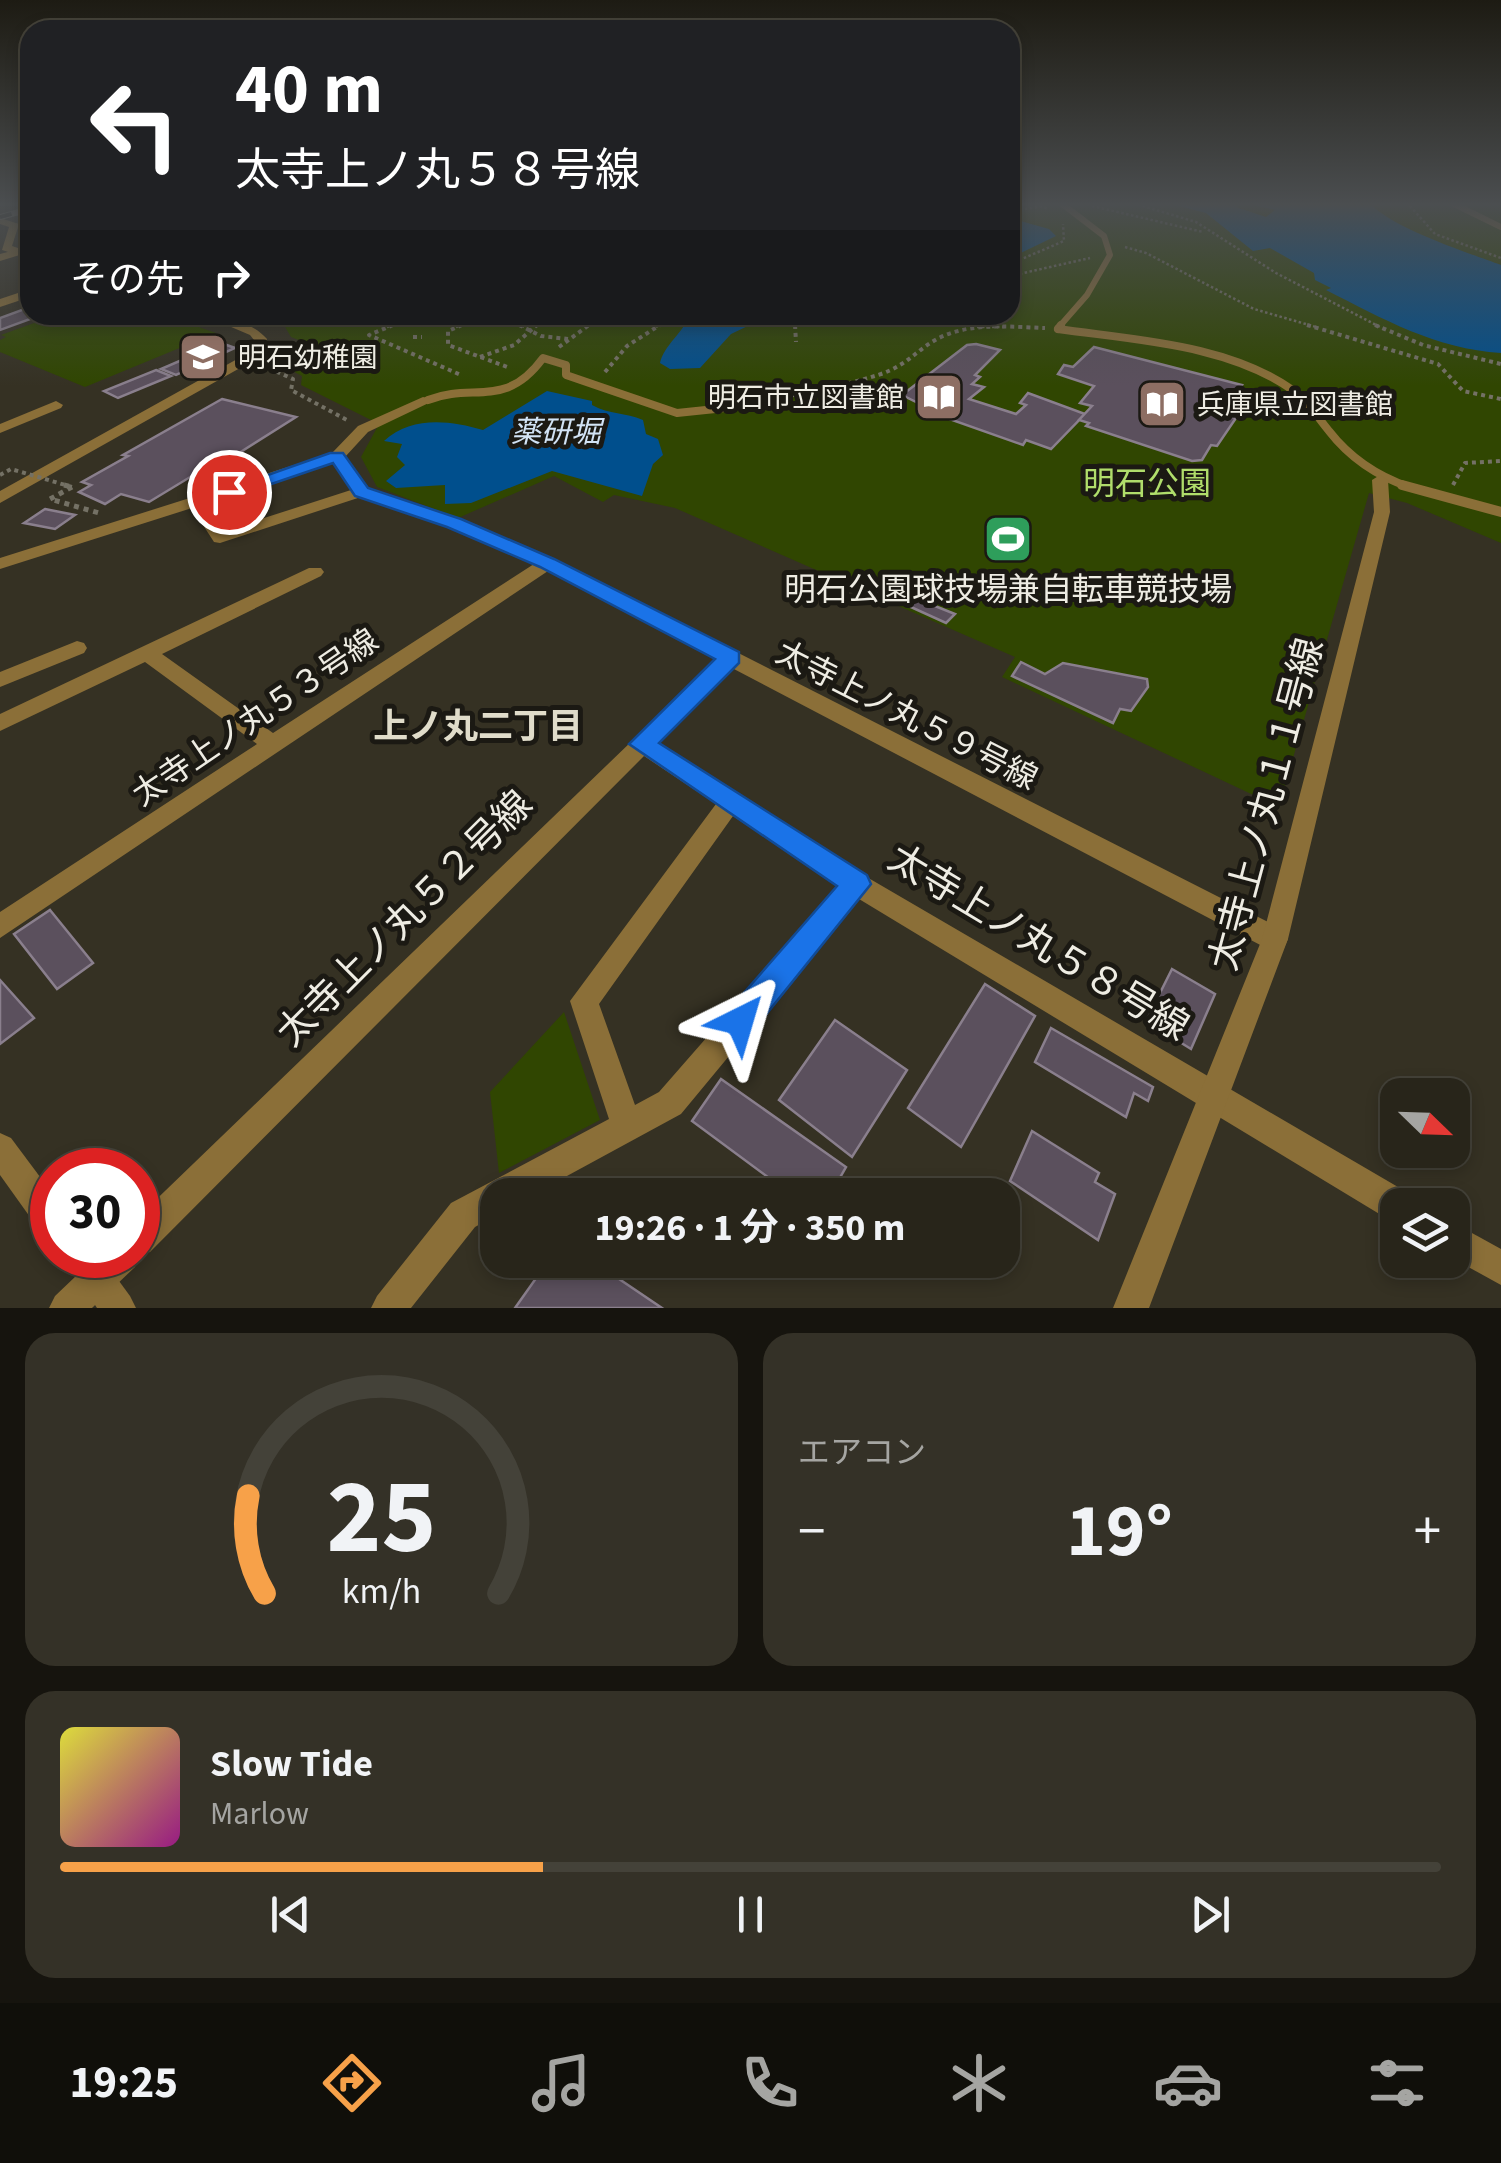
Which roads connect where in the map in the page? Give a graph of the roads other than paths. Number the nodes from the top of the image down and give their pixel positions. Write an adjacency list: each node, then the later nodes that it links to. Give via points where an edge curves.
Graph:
1 (1105, 264): 8 (lane, via 1058,329 1196,353 1281,385)
2 (235, 325): 10 (street, via 260,339 248,359)
3 (428, 400): 5 (lane, via 496,390 532,375 543,358 566,365 566,375 677,413); 7 (street, via 363,429)
4 (56, 405): 6 (street)
5 (725, 408)
6 (0, 429)
7 (336, 456): 9 (street); 11 (street)
8 (1380, 480): 12 (lane); 26 (street, 太寺上ノ丸１１号線, via 1382,512)
9 (362, 492): 11 (street, via 220,538); 13 (street, 太寺上ノ丸５９号線)
10 (0, 498)
11 (196, 502): 14 (street)
12 (1501, 512)
13 (547, 563): 18 (street, 太寺上ノ丸５９号線); 21 (street, 太寺上ノ丸５３号線)
14 (0, 564)
15 (315, 572): 17 (street)
16 (77, 648): 19 (street)
17 (147, 653): 20 (street); 21 (street)
18 (730, 657): 22 (street, 太寺上ノ丸５２号線); 26 (street, 太寺上ノ丸５９号線)
19 (0, 680)
20 (0, 723)
21 (272, 744): 25 (street, 太寺上ノ丸５３号線)
22 (642, 744): 23 (street, 太寺上ノ丸５８号線); 34 (street, 太寺上ノ丸５２号線)
23 (732, 800): 24 (street, 太寺上ノ丸５８号線); 28 (street, via 584,1001)
24 (856, 884): 27 (street, 太寺上ノ丸５８号線); 28 (street, via 670,1104)
25 (0, 926)
26 (1275, 939): 27 (street, 太寺上ノ丸１１号線)
27 (1214, 1095): 31 (street, 太寺上ノ丸５８号線); 40 (street, 太寺上ノ丸１１号線)
28 (627, 1126): 30 (street)
29 (6, 1170): 32 (street)
30 (531, 1178)
31 (1380, 1195)
32 (30, 1196)
33 (480, 1205): 39 (street, via 463,1214)
34 (160, 1218)
35 (1470, 1250): 36 (street)
36 (1501, 1268)
37 (100, 1278): 38 (street)
38 (67, 1308)
39 (390, 1308)
40 (1131, 1308)

